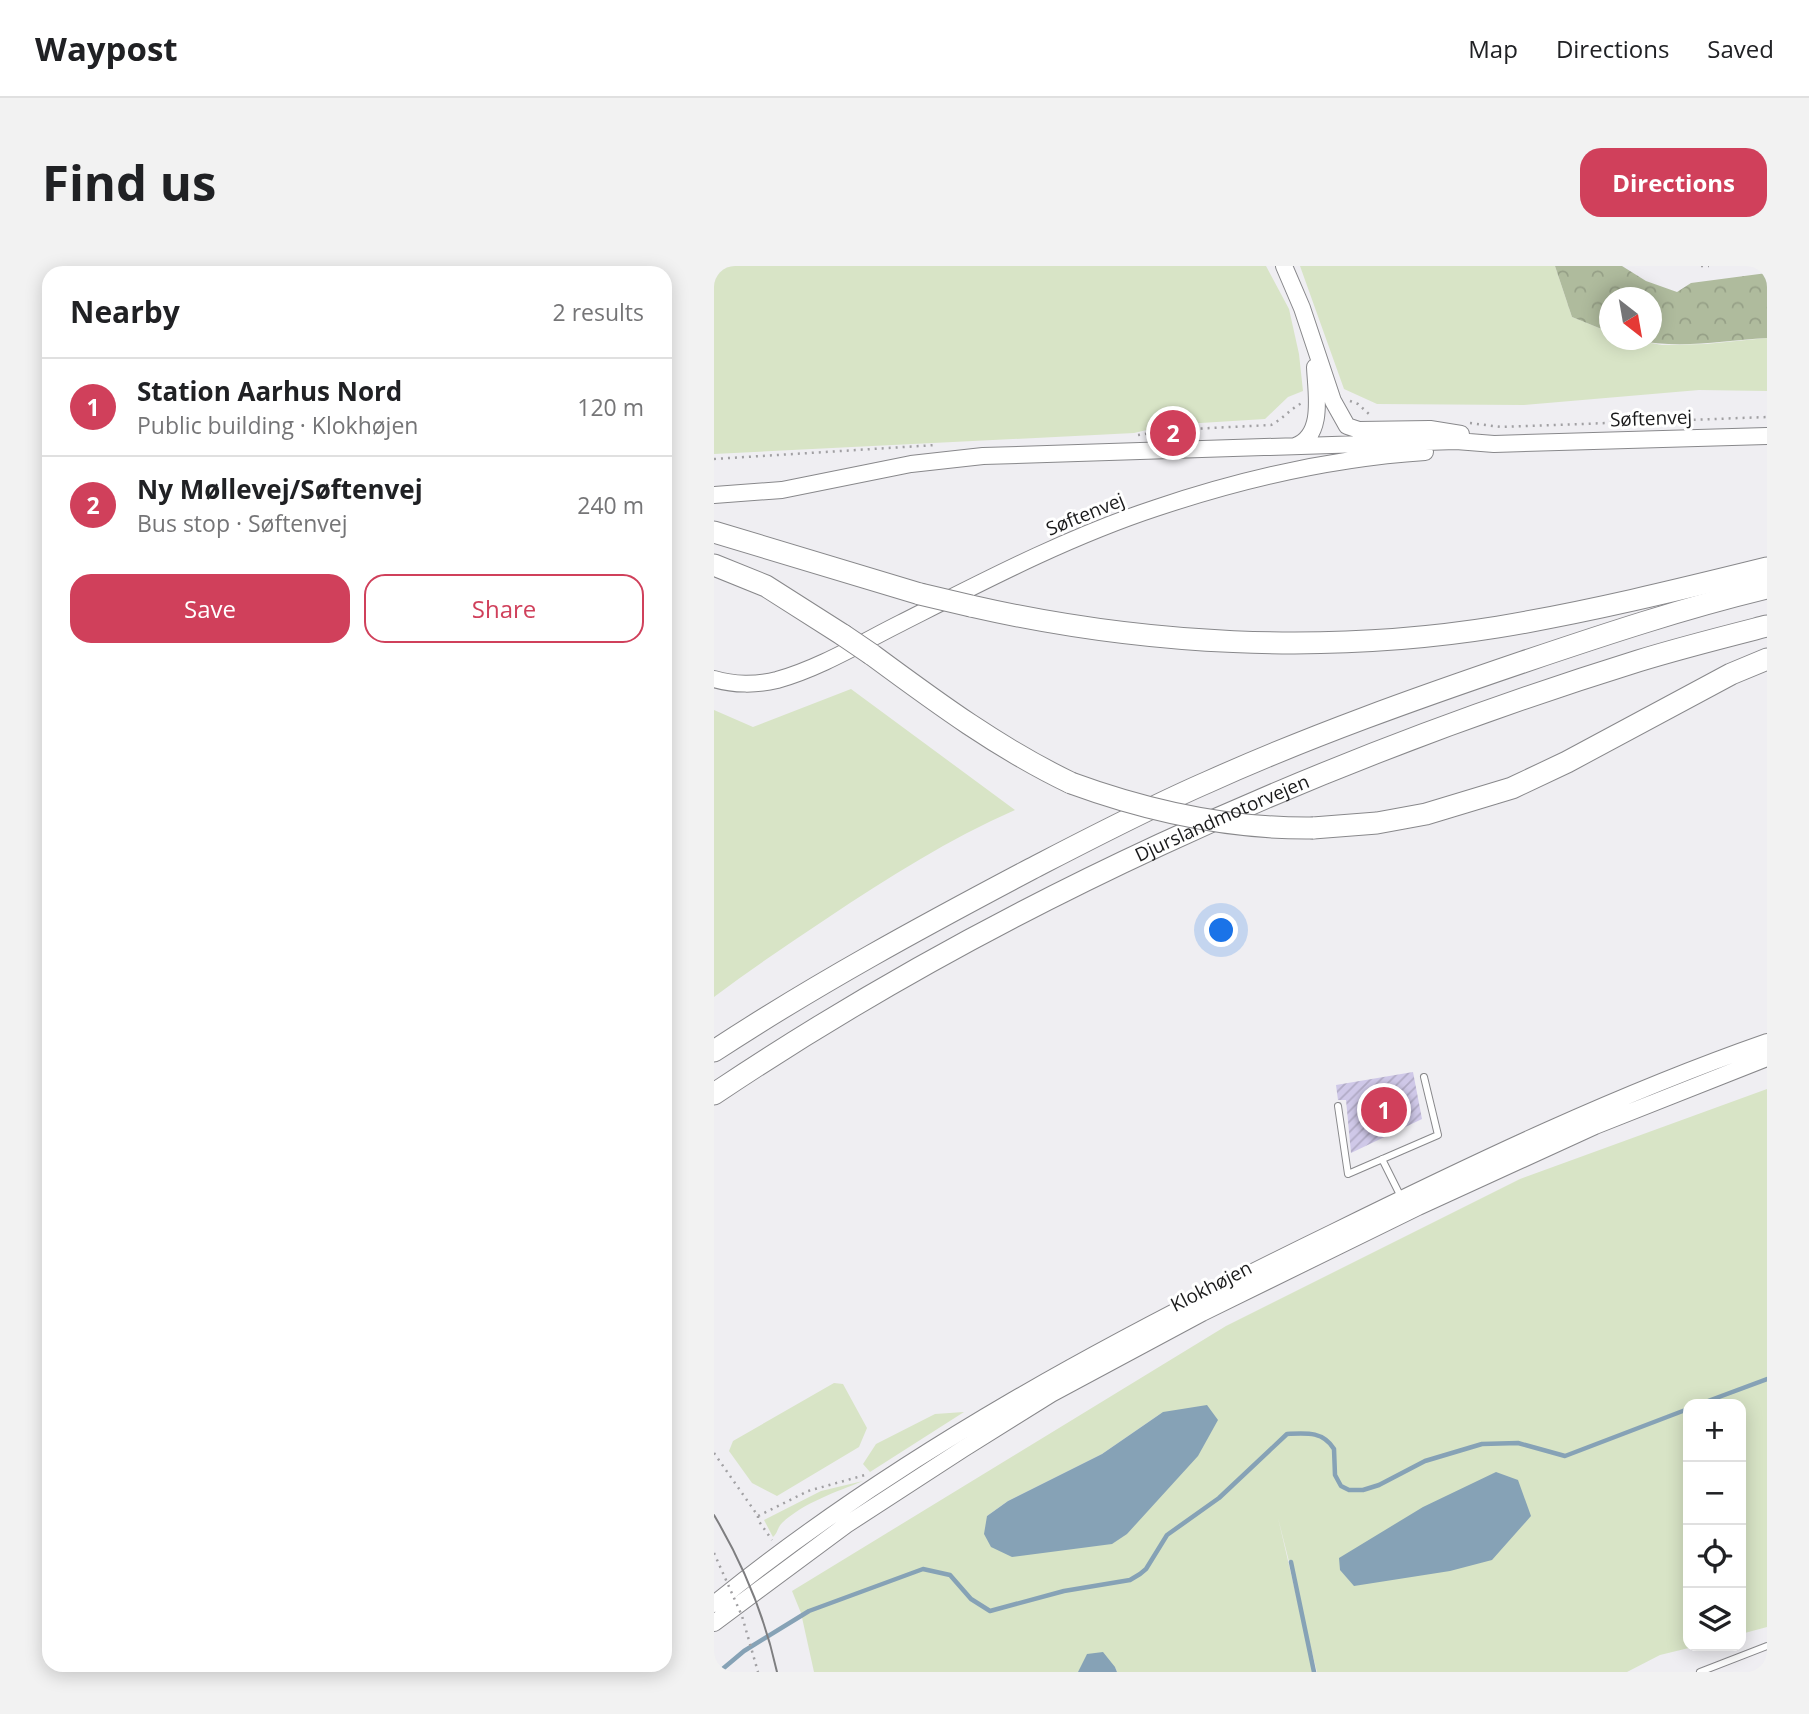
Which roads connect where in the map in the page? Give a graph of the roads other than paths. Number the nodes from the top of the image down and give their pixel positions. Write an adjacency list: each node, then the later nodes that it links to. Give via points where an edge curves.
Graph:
1 (1284, 266): 2 (street, via 1302,308)
2 (1325, 402): 4 (street, via 1347,426 1359,430 1430,429); 5 (street, via 1308,439)
3 (1767, 436): 4 (street, Søftenvej)
4 (1493, 443): 5 (street, Søftenvej); 13 (street, Søftenvej, via 1317,467 1156,508 1054,548 795,675 753,684)
5 (1293, 446): 6 (street, Søftenvej, via 944,459 782,489)
6 (714, 495)
7 (714, 532): 9 (highway, bridge, via 920,594 1025,619 1141,635 1276,642 1357,641 1496,627)
8 (714, 565): 12 (highway, bridge, via 766,586 844,635 970,726 1071,783 1149,809 1273,828 1377,823 1426,814 1512,788)
9 (1767, 568)
10 (1767, 588): 15 (highway, Djurslandmotorvejen, via 1612,632 1464,682 1208,781 944,915)
11 (1767, 626): 18 (highway, Djurslandmotorvejen, via 1639,660 1468,718 1228,814 967,942 786,1046)
12 (1767, 659)
13 (714, 678)
14 (1767, 1042): 21 (street, Klokhøjen, via 1588,1113)
15 (714, 1051)
16 (1767, 1058): 23 (street, Klokhøjen, via 1544,1149 1179,1325 1051,1394 963,1449 846,1525)
17 (1424, 1077): 20 (lane, via 1438,1135)
18 (714, 1094)
19 (1338, 1107): 20 (lane, via 1348,1174)
20 (1382, 1159): 21 (lane)
21 (1401, 1199): 22 (street, Klokhøjen, via 1196,1299 1042,1382 835,1514)
22 (714, 1604)
23 (714, 1623)
24 (1767, 1646): 25 (lane)
25 (1700, 1672)

